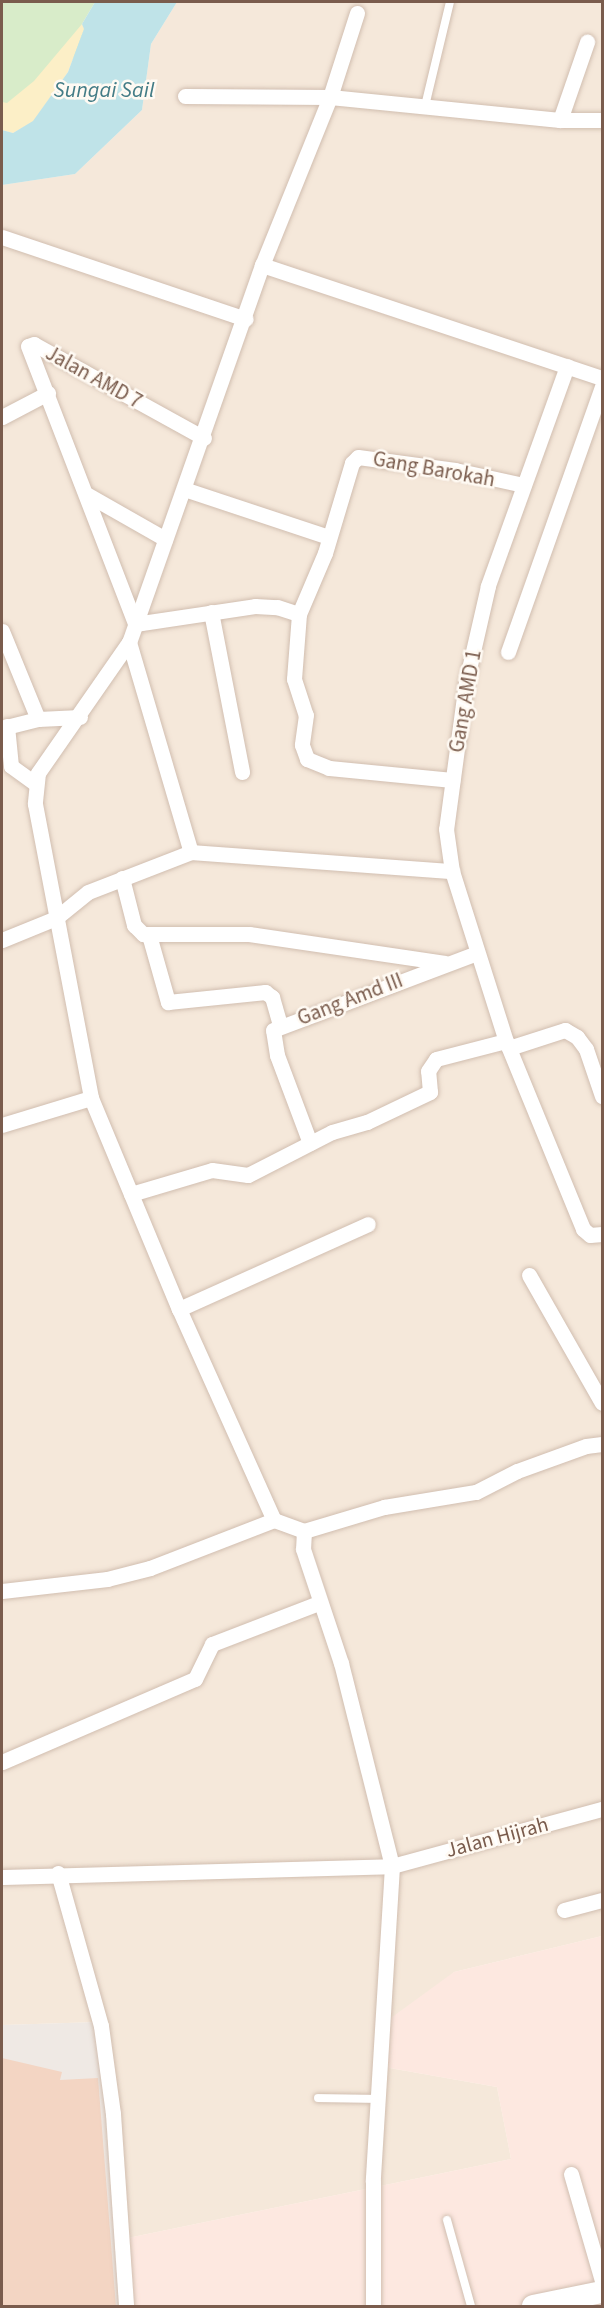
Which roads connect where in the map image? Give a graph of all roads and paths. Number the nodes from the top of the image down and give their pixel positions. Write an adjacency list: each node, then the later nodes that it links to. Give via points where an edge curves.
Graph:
1 (450, 2): 6 (lane)
2 (357, 13): 5 (street)
3 (587, 42): 7 (street)
4 (185, 96): 5 (street)
5 (330, 97): 6 (street); 10 (street)
6 (425, 106): 7 (street)
7 (560, 120): 8 (street)
8 (603, 120)
9 (2, 237): 11 (street)
10 (262, 265): 11 (street); 12 (street)
11 (246, 319): 17 (street)
12 (567, 366): 13 (street); 18 (street, Gang AMD 1)
13 (603, 378)
14 (603, 387): 28 (street)
15 (48, 393): 16 (street, Jalan AMD 7); 17 (street, Jalan AMD 7, via 28,349 31,344); 20 (street, Jalan AMD 7)
16 (2, 417)
17 (204, 438): 19 (street)
18 (523, 485): 21 (street, Gang Barokah, via 455,470 358,457 352,463); 34 (street, Gang AMD 1, via 488,586 466,682)
19 (184, 489): 21 (street); 22 (street)
20 (88, 495): 22 (street); 25 (street, Jalan AMD 7)
21 (328, 537): 24 (street, Gang Barokah)
22 (165, 539): 25 (street)
23 (211, 612): 24 (street, via 263,606); 25 (street); 33 (street)
24 (299, 614): 34 (street, Gang Barokah, via 294,672 306,715 302,745 307,759 329,768)
25 (135, 624): 27 (street)
26 (2, 631): 29 (street)
27 (129, 642): 30 (street); 36 (street)
28 (508, 651)
29 (7, 660): 31 (street)
30 (80, 717): 31 (street); 35 (street)
31 (38, 719): 32 (street)
32 (4, 727): 35 (street, via 11,766)
33 (242, 772)
34 (452, 780): 37 (street, Gang AMD 1, via 446,829)
35 (34, 783): 39 (street)
36 (191, 852): 37 (street); 38 (street)
37 (452, 871): 42 (street, Gang AMD 1)
38 (122, 878): 39 (street, via 78,897); 40 (street, via 134,925 139,932)
39 (56, 918): 41 (street); 47 (street)
40 (149, 935): 43 (street, via 249,934); 44 (street, Gang Amd III, via 168,1002 265,992 272,997)
41 (2, 940)
42 (477, 953): 43 (street, Gang Amd III); 45 (street, Gang AMD 1)
43 (445, 963): 44 (street, Gang Amd III)
44 (280, 1026): 49 (street, via 272,1038)
45 (508, 1044): 46 (street, via 565,1030 577,1036 586,1049); 49 (street, via 436,1059 428,1071 430,1092); 52 (street, Gang AMD 1, via 583,1228 590,1235)
46 (603, 1096)
47 (91, 1098): 48 (street); 50 (street)
48 (2, 1125)
49 (310, 1143): 50 (street, via 248,1175 212,1170)
50 (131, 1194): 54 (street)
51 (368, 1224): 54 (street)
52 (603, 1234)
53 (529, 1275): 55 (street)
54 (179, 1309): 57 (street)
55 (603, 1403)
56 (603, 1444): 58 (street, via 586,1446 517,1471 476,1492 384,1507)
57 (274, 1520): 58 (street); 59 (street, via 150,1568 107,1579)
58 (304, 1531): 60 (street, via 303,1549)
59 (2, 1592)
60 (319, 1603): 61 (street, via 212,1644 195,1679); 63 (street, via 341,1663)
61 (2, 1762)
62 (603, 1809): 63 (street, Jalan Hijrah)
63 (392, 1866): 64 (street, Jalan Hijrah); 69 (street)
64 (58, 1873): 65 (street, Jalan Hijrah); 74 (street, via 101,2026 113,2115)
65 (2, 1877)
66 (603, 1900): 67 (street)
67 (564, 1910)
68 (318, 2098): 69 (lane)
69 (378, 2099): 75 (street, via 373,2181)
70 (571, 2174): 72 (street)
71 (447, 2220): 76 (lane)
72 (603, 2281)
73 (603, 2292): 77 (main road)
74 (126, 2307)
75 (373, 2307)
76 (471, 2307)
77 (534, 2307)

